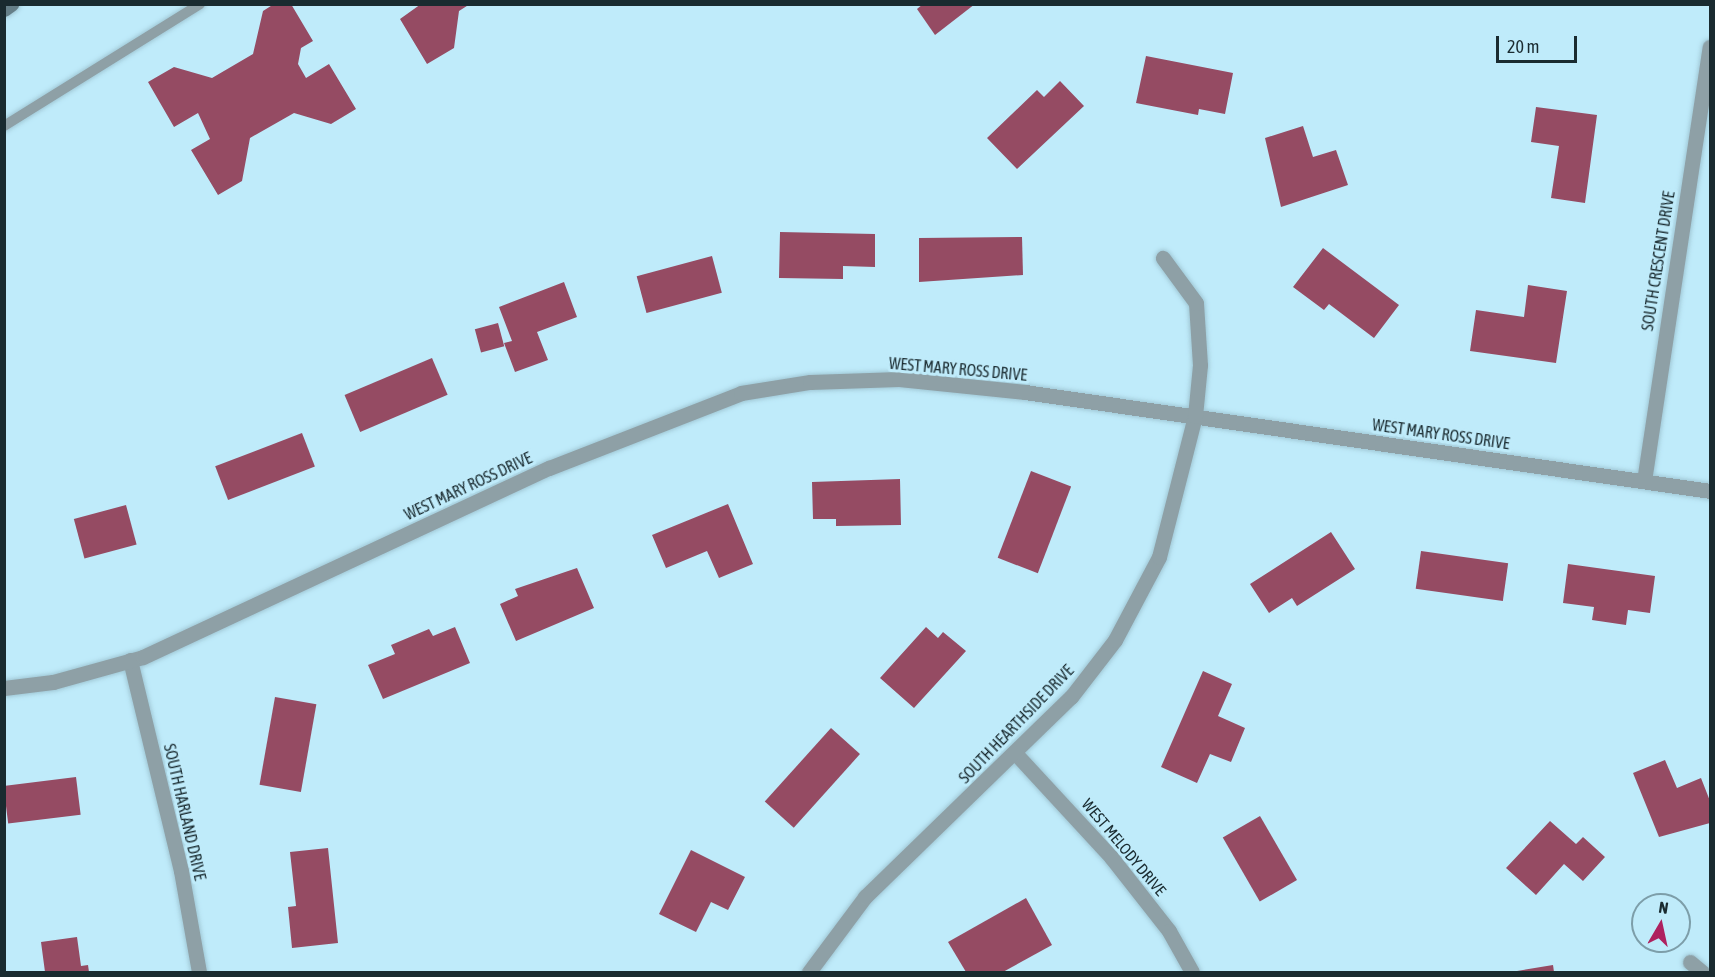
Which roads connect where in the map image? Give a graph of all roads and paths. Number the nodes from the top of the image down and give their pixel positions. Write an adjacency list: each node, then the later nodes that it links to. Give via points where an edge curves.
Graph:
1 (11, 4): 3 (main road)
2 (200, 4): 5 (lane)
3 (4, 9)
4 (1710, 47): 8 (street, SOUTH CRESCENT DRIVE)
5 (4, 126)
6 (1163, 258): 7 (street, SOUTH HEARTHSIDE DRIVE, via 1185,283 1200,320)
7 (1195, 416): 8 (street, WEST MARY ROSS DRIVE); 10 (street, WEST MARY ROSS DRIVE, via 899,379 810,382 741,393 549,468); 12 (street, SOUTH HEARTHSIDE DRIVE, via 1159,556 1115,640)
8 (1644, 481): 9 (street, WEST MARY ROSS DRIVE)
9 (1710, 491)
10 (130, 660): 11 (street, WEST MARY ROSS DRIVE, via 53,682); 14 (street, SOUTH HARLAND DRIVE, via 181,870)
11 (4, 688)
12 (1017, 754): 15 (street, SOUTH HEARTHSIDE DRIVE, via 865,897); 16 (street, WEST MELODY DRIVE, via 1111,857 1169,931)
13 (1690, 962): 17 (street)
14 (199, 972)
15 (808, 972)
16 (1191, 972)
17 (1702, 972)

